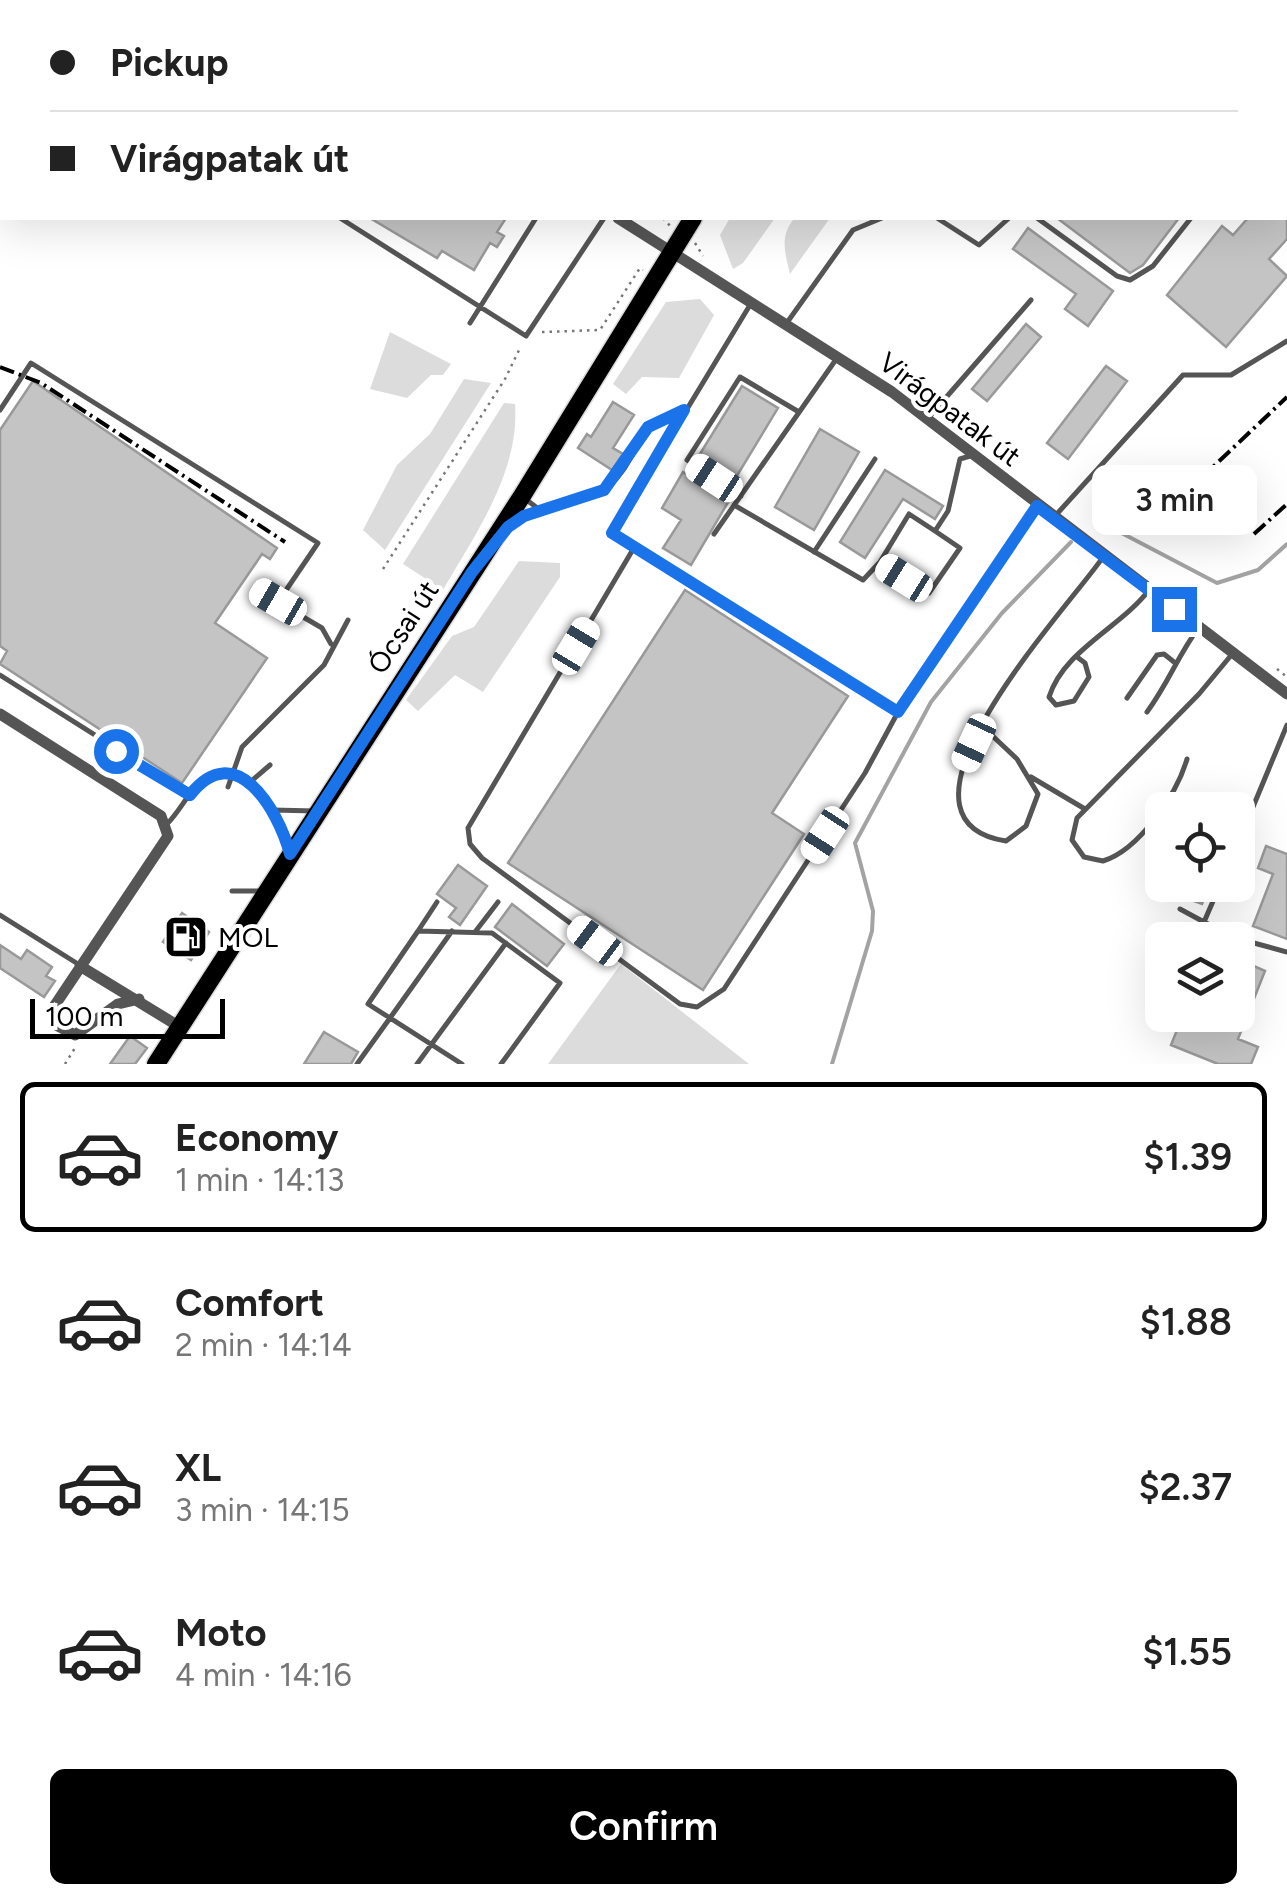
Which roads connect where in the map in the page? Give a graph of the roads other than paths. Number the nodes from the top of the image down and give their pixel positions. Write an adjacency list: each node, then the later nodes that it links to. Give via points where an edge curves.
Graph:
1 (343, 220): 14 (lane)
2 (535, 220): 14 (lane)
3 (603, 220): 14 (lane, via 526,336)
4 (621, 220): 11 (street, Virágpatak út)
5 (692, 220): 11 (main road, Ócsai út)
6 (877, 220): 16 (lane, via 854,230)
7 (940, 220): 8 (lane, via 979,245)
8 (1007, 220)
9 (1040, 220): 10 (lane, via 1130,280 1153,266)
10 (1189, 220)
11 (670, 252): 13 (street, Virágpatak út); 25 (main road, Ócsai út)
12 (1031, 300): 22 (lane)
13 (750, 305): 16 (street, Virágpatak út); 20 (lane)
14 (482, 307): 15 (lane)
15 (470, 323)
16 (785, 326): 18 (street, Virágpatak út)
17 (1287, 342): 30 (lane, via 1231,375 1183,374)
18 (836, 358): 21 (lane); 22 (street, Virágpatak út)
19 (0, 410): 40 (lane, via 31,363 318,543)
20 (684, 410): 29 (lane, via 648,427 604,490); 33 (lane, via 612,533)
21 (799, 412): 26 (lane); 26 (lane, via 740,378 687,460)
22 (927, 419): 23 (street, Virágpatak út)
23 (973, 456): 28 (street, Virágpatak út); 31 (lane, via 960,459 948,511)
24 (875, 459): 34 (lane)
25 (522, 496): 29 (lane); 37 (main road, Ócsai út)
26 (740, 496): 27 (lane)
27 (734, 506): 32 (lane); 34 (lane)
28 (1037, 506): 30 (street, Virágpatak út); 50 (lane)
29 (540, 510): 37 (lane, via 512,523)
30 (1053, 519): 35 (street, Virágpatak út)
31 (935, 531): 36 (lane, via 909,514); 36 (lane, via 960,548 929,593)
32 (714, 534)
33 (635, 546): 50 (lane); 50 (lane, via 468,836 482,858 680,1004 705,1005 724,989)
34 (814, 552): 36 (lane, via 863,580)
35 (1103, 557): 39 (street, Virágpatak út); 54 (lane, via 1035,639)
36 (880, 562)
37 (472, 572): 65 (main road, Ócsai út)
38 (257, 590): 40 (lane)
39 (1148, 590): 42 (street, Virágpatak út); 45 (lane)
40 (278, 602): 43 (lane, via 322,628)
41 (348, 620): 43 (lane)
42 (1198, 628): 44 (street, Virágpatak út); 46 (lane)
43 (331, 644): 57 (lane, via 324,665 242,748)
44 (1233, 653): 48 (street, Virágpatak út); 63 (lane)
45 (1077, 657): 45 (lane, via 1050,692 1056,705 1074,702 1089,677)
46 (1174, 662): 49 (lane, via 1156,655); 51 (lane, via 1174,675)
47 (0, 675): 61 (lane)
48 (1287, 694)
49 (1127, 698)
50 (898, 712)
51 (1146, 712)
52 (0, 714): 66 (street)
53 (1287, 725): 62 (lane)
54 (982, 726): 58 (lane); 58 (lane, via 960,772 963,812 974,826 993,839 1016,836 1036,810)
55 (1186, 759): 63 (lane, via 1156,814 1114,858 1093,860 1077,849 1072,830)
56 (270, 765): 59 (lane)
57 (231, 772): 59 (lane); 60 (lane); 61 (lane, via 216,771)
58 (1031, 777): 63 (lane)
59 (248, 784): 64 (lane)
60 (228, 787)
61 (190, 795): 66 (lane)
62 (1255, 802)
63 (1084, 808)
64 (273, 810): 65 (lane); 67 (lane)
65 (316, 810): 67 (main road, Ócsai út)
66 (167, 825): 82 (street, via 168,836)
67 (290, 854): 69 (main road, Ócsai út)
68 (232, 890): 69 (lane)
69 (269, 890): 85 (main road, Ócsai út)
70 (437, 902): 76 (lane)
71 (498, 902): 78 (lane)
72 (1213, 902): 75 (lane)
73 (1180, 909): 75 (lane)
74 (1, 917): 82 (lane)
75 (1204, 922)
76 (418, 931): 77 (lane); 84 (lane, via 368,1004)
77 (452, 931): 78 (lane); 84 (lane)
78 (474, 932): 79 (lane)
79 (506, 943): 86 (lane); 91 (lane, via 560,983)
80 (1255, 943): 81 (lane)
81 (1287, 952)
82 (80, 966): 83 (street); 83 (street, via 52,1008 62,1031 86,1031 118,1004)
83 (138, 998): 85 (street)
84 (390, 1018): 86 (lane); 88 (lane)
85 (180, 1027): 87 (main road, Ócsai út)
86 (431, 1044): 89 (lane); 90 (lane)
87 (158, 1063)
88 (356, 1064)
89 (417, 1064)
90 (462, 1064)
91 (501, 1064)

